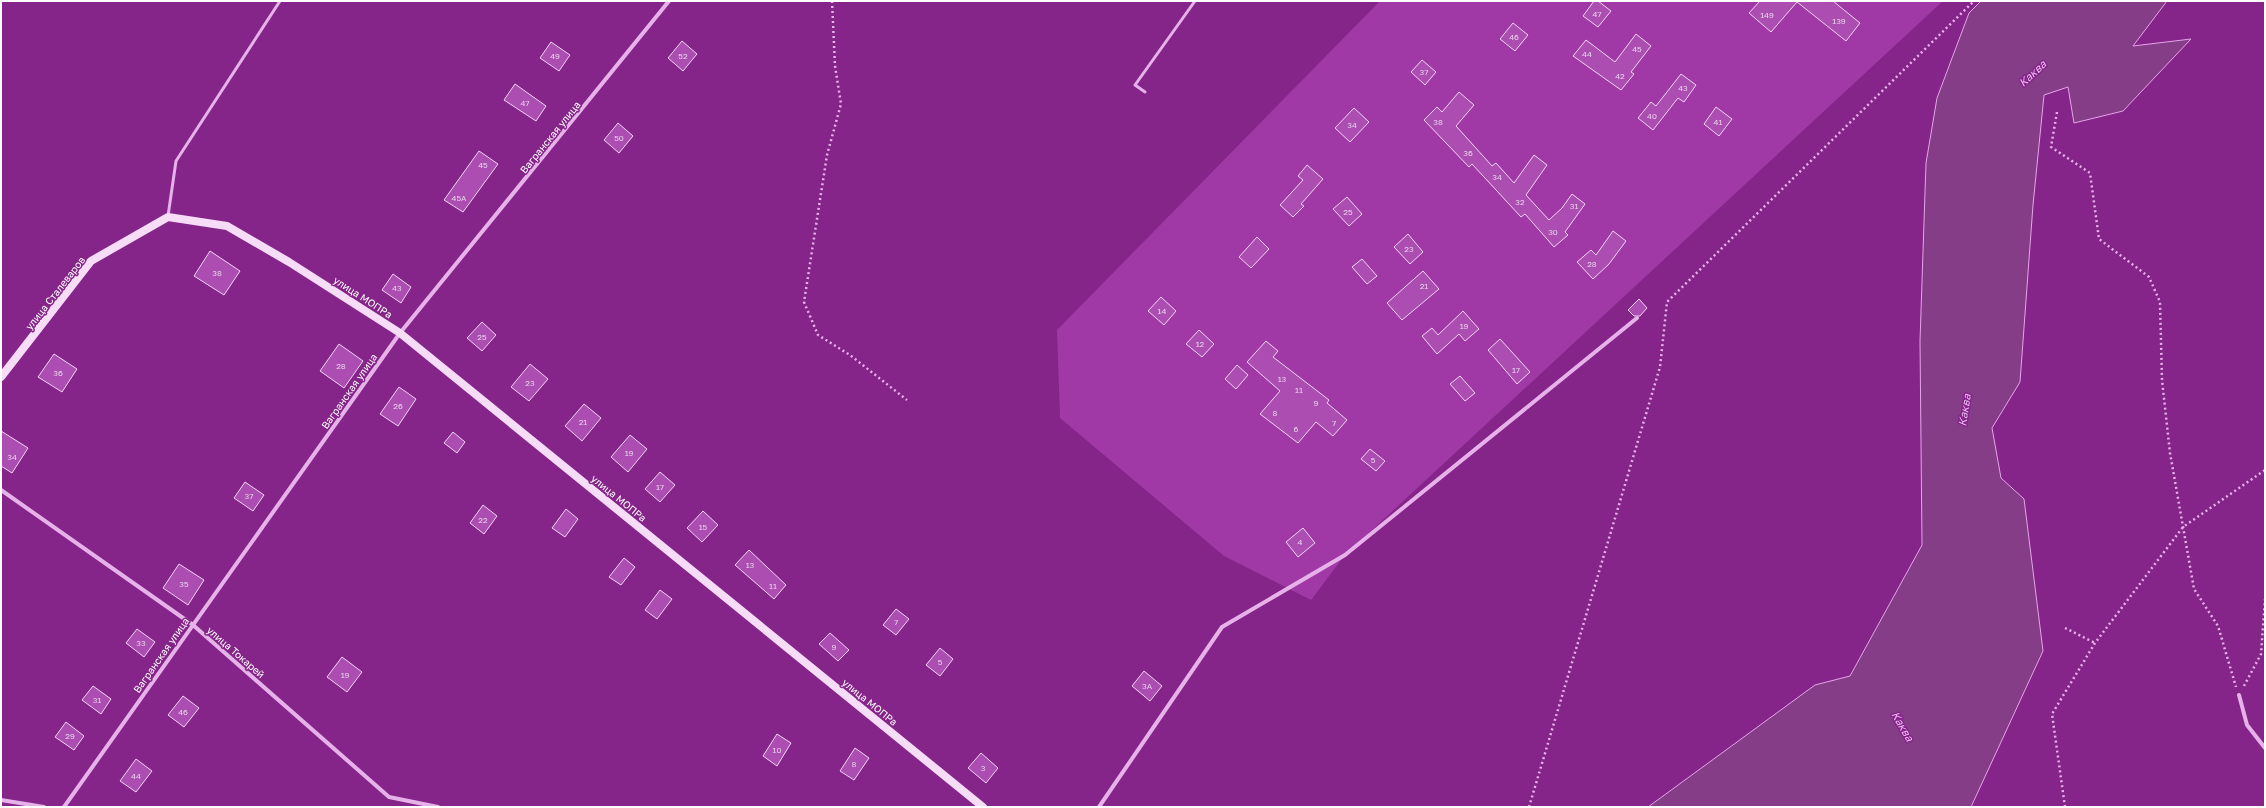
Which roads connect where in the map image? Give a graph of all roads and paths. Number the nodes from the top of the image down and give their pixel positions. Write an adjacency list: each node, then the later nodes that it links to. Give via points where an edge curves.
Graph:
1 (280, 1): 8 (lane, via 176,161)
2 (669, 1): 10 (street, Вагранская улица)
3 (832, 1): 12 (path, via 835,66 841,104 827,155 804,302 818,335 850,354)
4 (1195, 1): 6 (lane, via 1135,85)
5 (1974, 1): 28 (path, via 1667,302 1660,367)
6 (1144, 92)
7 (2057, 112): 15 (path, via 2051,147 2090,173 2099,240 2149,277 2160,302 2162,380 2170,453)
8 (168, 217): 10 (main road, улица МОПРа, via 227,226); 11 (main road, улица Сталеваров, via 91,261)
9 (1637, 318): 27 (street, via 1345,555 1222,627)
10 (400, 333): 17 (street, Вагранская улица); 26 (main road, улица МОПРа)
11 (1, 377)
12 (907, 400)
13 (2265, 470): 15 (path)
14 (1, 490): 17 (street, улица Токарей)
15 (2183, 527): 19 (path); 20 (path, via 2194,589 2218,626)
16 (2265, 599): 20 (path, via 2261,654)
17 (193, 625): 24 (street, Вагранская улица); 25 (street, улица Токарей, via 389,797)
18 (2065, 628): 19 (path)
19 (2095, 643): 29 (path, via 2052,714)
20 (2239, 695): 21 (street, via 2248,725)
21 (2265, 748)
22 (1, 800): 23 (street)
23 (44, 807)
24 (64, 807)
25 (438, 807)
26 (983, 807)
27 (1099, 807)
28 (1529, 807)
29 (2065, 807)

